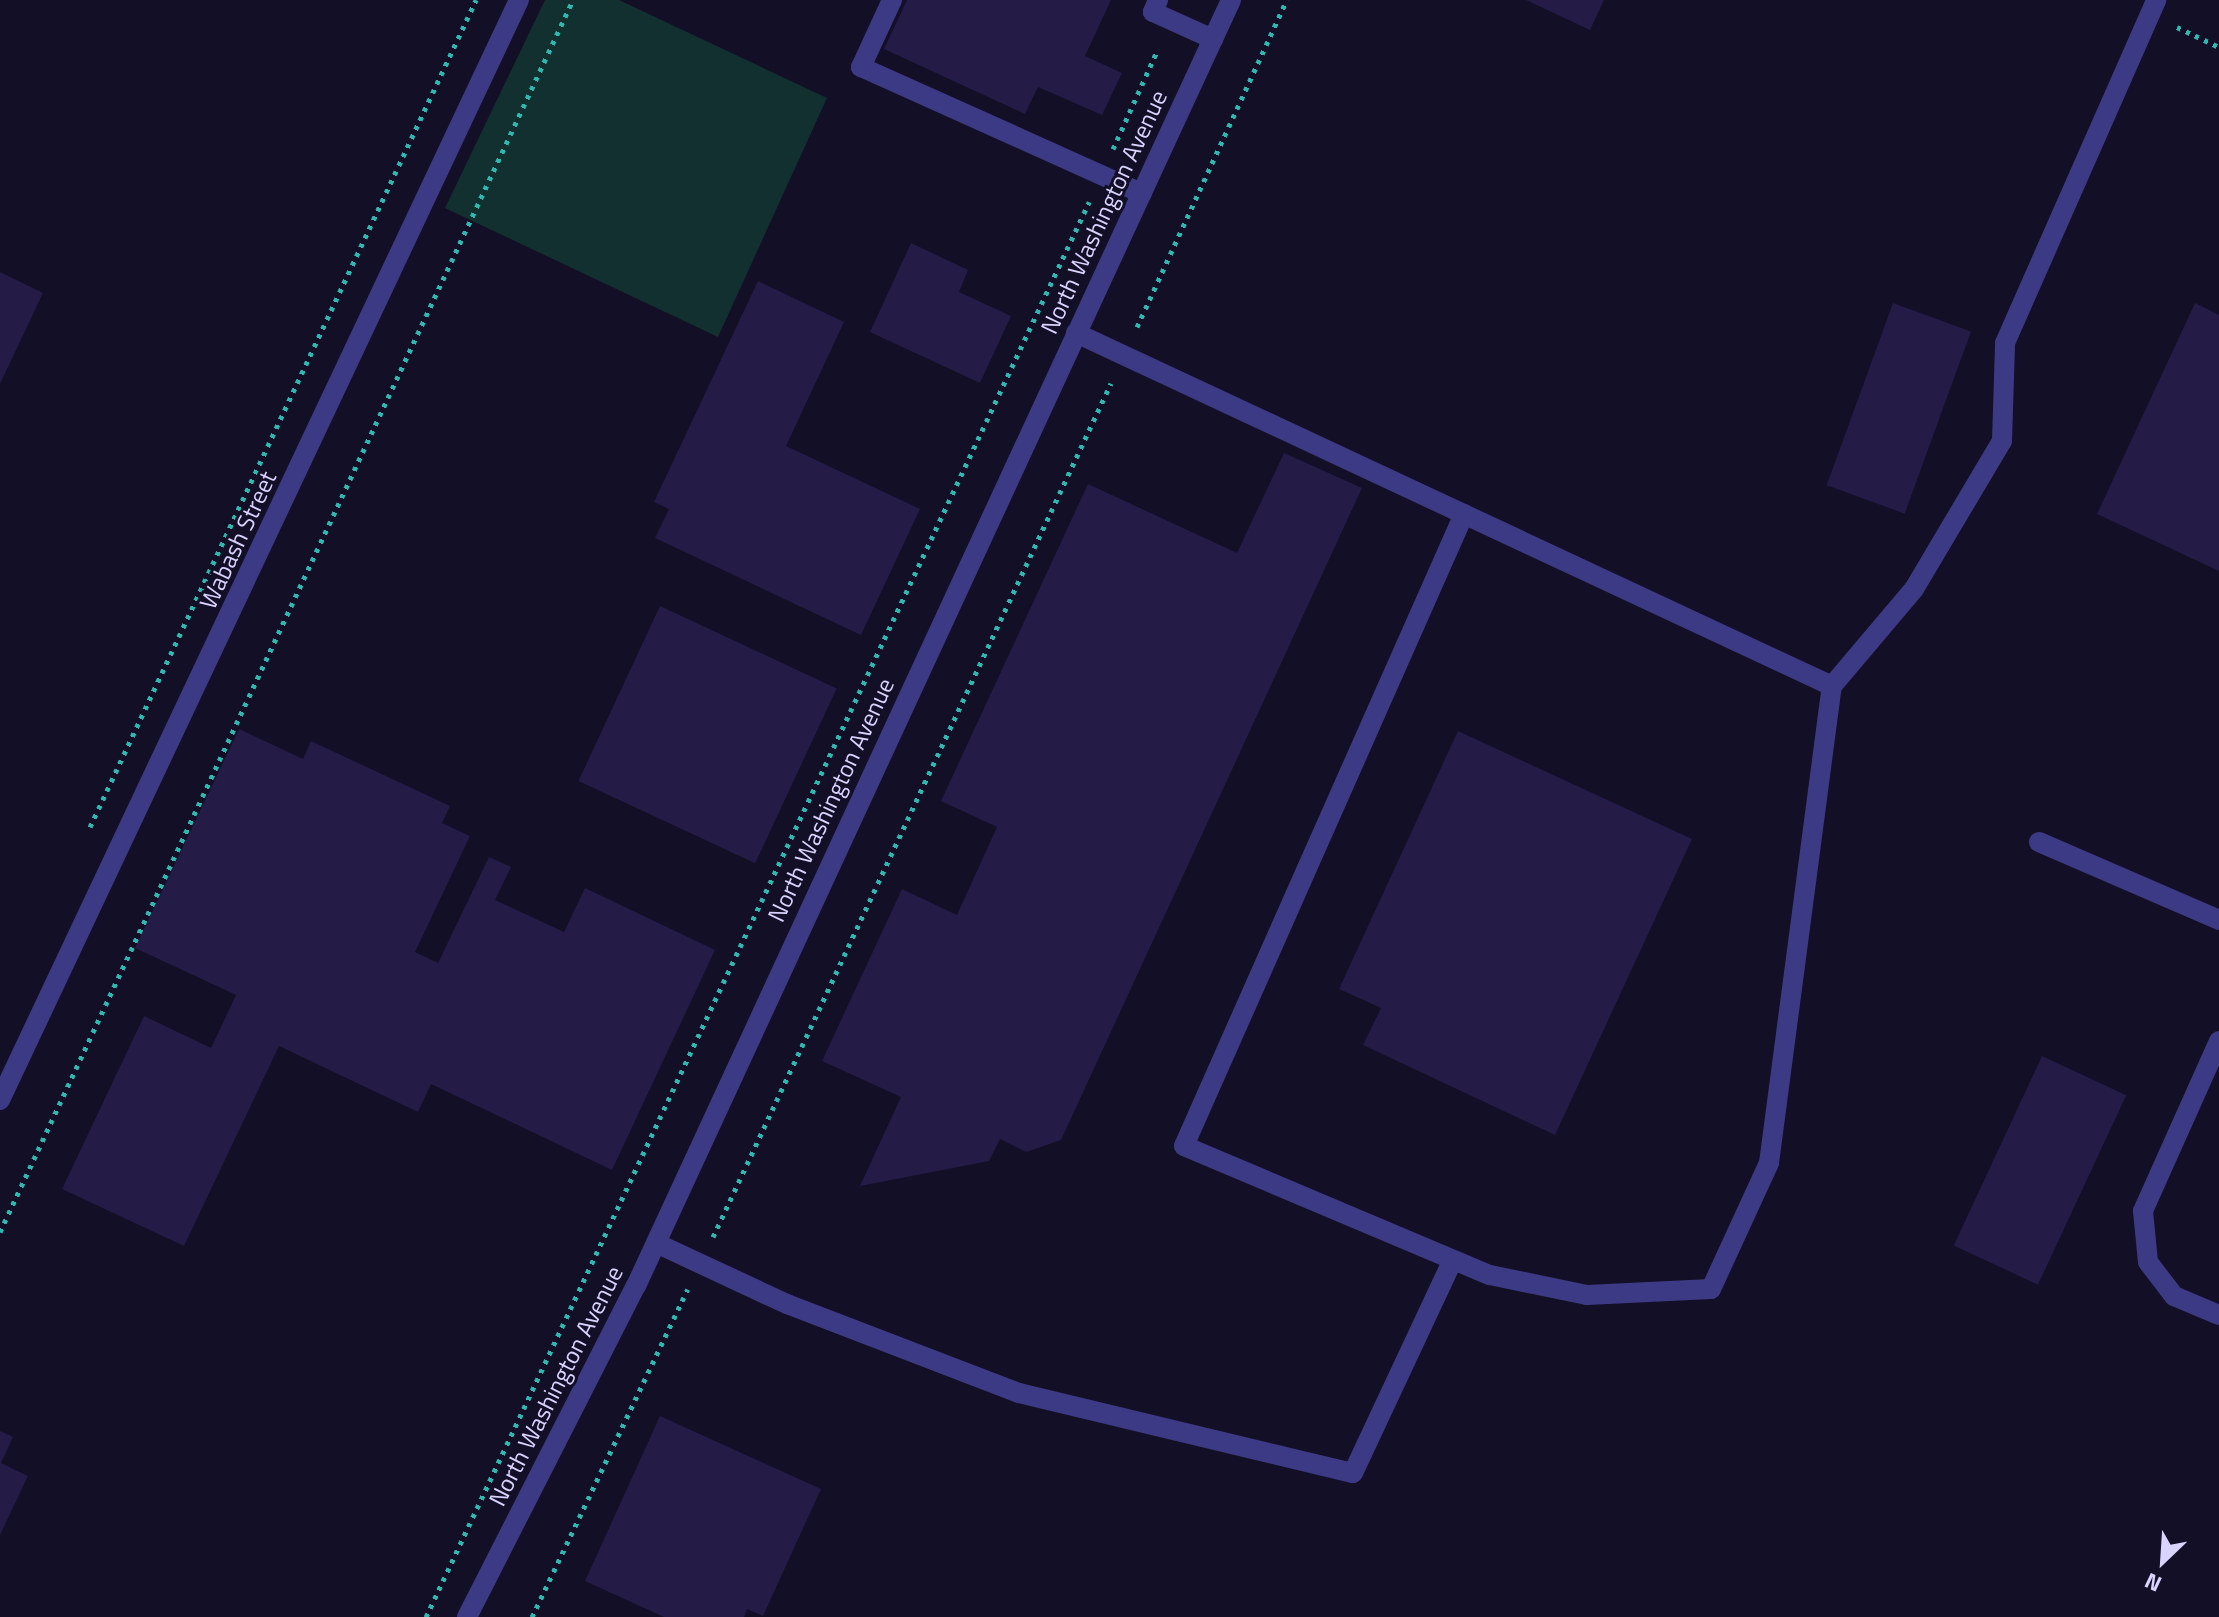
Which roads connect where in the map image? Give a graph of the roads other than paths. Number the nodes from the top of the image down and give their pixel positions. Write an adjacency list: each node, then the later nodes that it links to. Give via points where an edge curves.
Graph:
1 (519, 0): 14 (street, Wabash Street)
2 (892, 0): 7 (street, via 861,67)
3 (1158, 0): 6 (street, via 1153,12)
4 (1231, 0): 6 (street, North Washington Avenue)
5 (2156, 0): 10 (street, via 2005,343 2002,441 1914,589)
6 (1213, 39): 7 (street, North Washington Avenue)
7 (1142, 193): 8 (street, North Washington Avenue)
8 (1076, 333): 9 (street); 15 (street, North Washington Avenue)
9 (1464, 514): 10 (street); 16 (street, via 1184,1146)
10 (1832, 686): 16 (street, via 1769,1163 1711,1289 1587,1295)
11 (2039, 842): 12 (street)
12 (2219, 920)
13 (2218, 1048): 17 (street, via 2143,1211 2148,1262 2174,1296)
14 (0, 1100)
15 (656, 1243): 16 (street, via 787,1304 1019,1393 1353,1473); 18 (street, North Washington Avenue)
16 (1452, 1262)
17 (2219, 1315)
18 (467, 1617)

